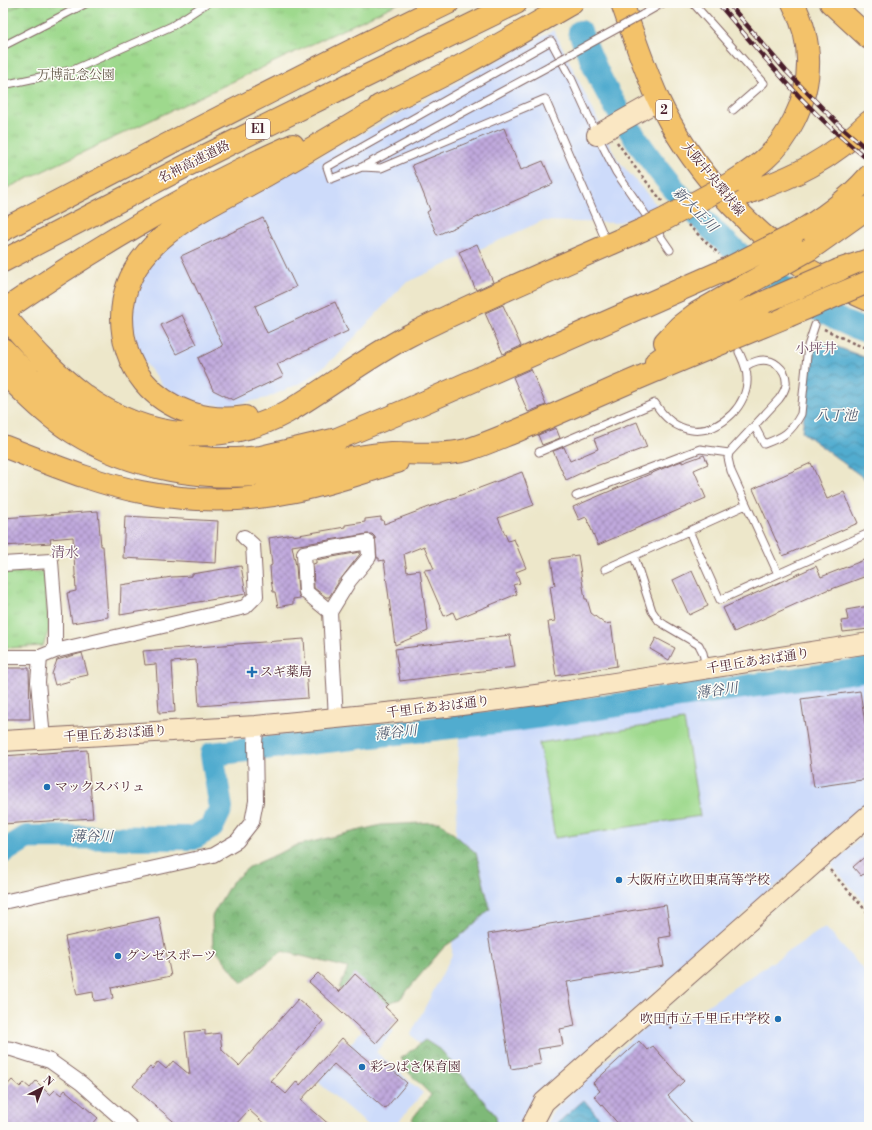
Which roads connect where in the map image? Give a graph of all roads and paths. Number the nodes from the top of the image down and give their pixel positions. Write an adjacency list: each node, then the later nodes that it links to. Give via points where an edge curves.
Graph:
1 (87, 3): 12 (lane)
2 (207, 3): 13 (lane, via 172,26 73,70)
3 (448, 3): 18 (main road, E1)
4 (516, 3): 30 (main road, 名神高速道路 / E1, via 207,155)
5 (572, 3): 14 (main road)
6 (622, 3): 15 (main road, 大阪中央環状線 / 2)
7 (663, 3): 20 (lane, bridge)
8 (693, 3): 16 (lane, via 764,83)
9 (793, 3): 22 (main road, via 800,15 808,49 809,66 803,99 789,130 779,144 752,170)
10 (831, 3): 11 (main road)
11 (869, 38)
12 (3, 46)
13 (3, 85)
14 (393, 100): 32 (main road, via 220,180 158,214); 39 (main road, via 269,174 202,209 172,229 138,264 129,279 124,296 124,342 136,370 150,390 159,397 193,414 215,419 248,417)
15 (659, 100): 19 (street); 31 (main road, 大阪中央環状線 / 2, via 686,148 730,204 761,234 802,266 860,296)
16 (733, 110)
17 (869, 122): 22 (main road, via 839,149 797,174 770,185)
18 (192, 131): 24 (main road); 25 (main road, E1)
19 (604, 132): 20 (lane, via 551,41 327,167 331,179); 28 (lane, via 616,172)
20 (362, 167): 27 (lane, via 381,168 545,99)
21 (869, 176): 26 (main road)
22 (738, 188): 27 (main road, bridge)
23 (869, 207): 26 (main road)
24 (3, 215)
25 (3, 230)
26 (801, 242): 35 (main road, bridge, via 725,270 337,439 262,457 215,459 192,456 167,452 119,436 90,423 60,403); 40 (main road, bridge, via 746,285 688,319)
27 (608, 245): 39 (main road, via 407,337)
28 (670, 250)
29 (869, 260): 40 (main road, bridge, via 839,270 696,333)
30 (3, 261)
31 (869, 288): 40 (main road, bridge, via 788,316)
32 (3, 311)
33 (3, 314): 39 (main road, via 43,359 86,397 125,419 168,432 210,435 238,430 286,412)
34 (815, 325): 41 (lane, via 808,346 801,414 796,423 782,437 764,444)
35 (3, 349)
36 (739, 352): 37 (lane)
37 (746, 366): 41 (lane, via 756,361 770,361 781,368 786,384 779,399); 43 (lane, via 746,388 740,404 727,419 712,428 693,430 676,425 661,413 655,403)
38 (3, 372): 44 (main road, via 40,407 73,432 126,458 164,469 204,475 255,475 371,455)
39 (346, 374)
40 (618, 387): 44 (main road, via 482,444 450,453)
41 (755, 426): 45 (lane)
42 (3, 446): 44 (main road, via 104,483 141,492 209,499 238,499 295,491)
43 (540, 452)
44 (427, 453)
45 (729, 454): 46 (lane, via 700,449); 47 (lane, via 731,471)
46 (576, 496)
47 (746, 505): 48 (lane); 54 (lane)
48 (689, 531): 51 (lane); 54 (lane, via 720,600)
49 (869, 533): 54 (lane)
50 (244, 537): 57 (street, via 253,545 256,596 245,607)
51 (634, 556): 53 (lane); 60 (lane, via 655,616 665,625 699,645)
52 (3, 564): 57 (street, via 51,561)
53 (605, 569)
54 (778, 574)
55 (330, 612): 55 (street, via 349,581 369,557 368,542 304,553 306,592); 61 (street)
56 (869, 643): 60 (street, 千里丘あおば通り)
57 (55, 651): 59 (street)
58 (3, 657): 59 (street)
59 (40, 657): 63 (street, via 38,682)
60 (706, 669): 61 (street, 千里丘あおば通り, via 446,707)
61 (336, 718): 62 (street, 千里丘あおば通り)
62 (256, 726): 63 (street, 千里丘あおば通り); 67 (street, via 256,801 252,822 237,841 213,855)
63 (43, 739): 64 (street, 千里丘あおば通り)
64 (3, 741)
65 (869, 815): 73 (street, via 544,1102)
66 (829, 869): 68 (path)
67 (3, 902)
68 (869, 914)
69 (657, 1013): 70 (path)
70 (673, 1030)
71 (3, 1048): 72 (street, via 50,1061 81,1083)
72 (131, 1127)
73 (531, 1127)

